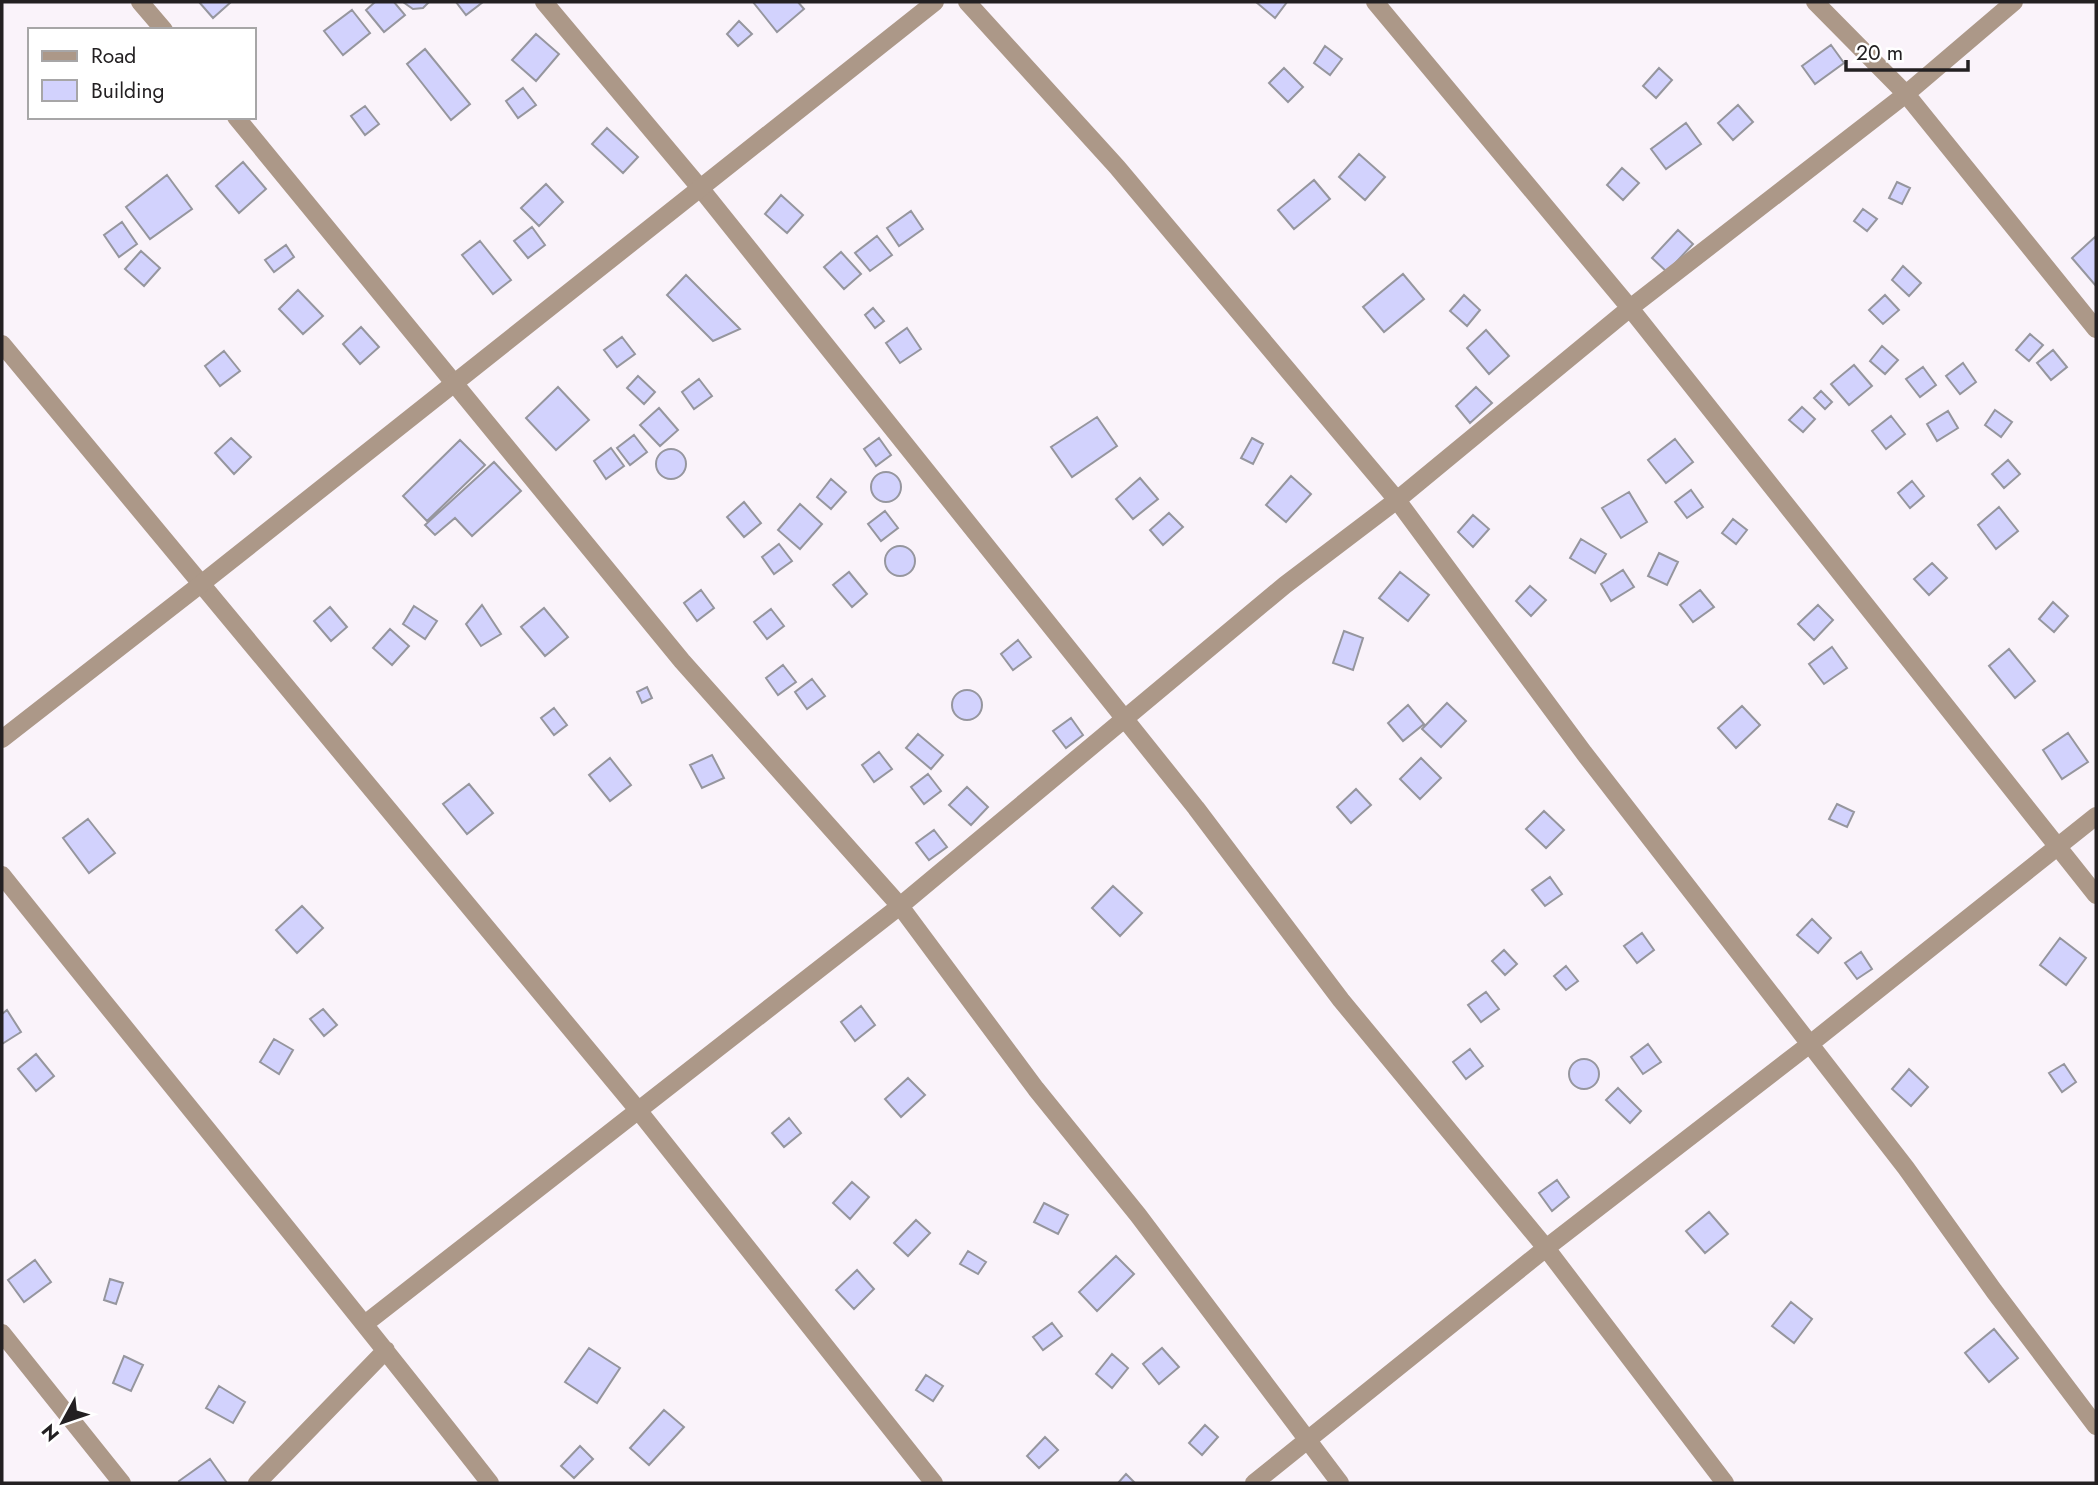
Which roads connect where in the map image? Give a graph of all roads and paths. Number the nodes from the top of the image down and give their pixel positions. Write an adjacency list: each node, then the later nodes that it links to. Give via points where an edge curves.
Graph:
1 (140, 2): 8 (street)
2 (544, 2): 11 (street)
3 (935, 2): 11 (street)
4 (967, 2): 16 (street, via 1117,167)
5 (1375, 2): 12 (street)
6 (1815, 2): 9 (street)
7 (2014, 2): 9 (street)
8 (162, 28)
9 (1906, 94): 12 (street); 13 (street)
10 (238, 119): 15 (street)
11 (701, 188): 15 (street); 18 (street)
12 (1630, 308): 16 (street); 21 (street)
13 (2096, 329)
14 (2, 344): 17 (street)
15 (455, 382): 17 (street); 24 (street, via 681,661)
16 (1396, 500): 18 (street, via 1285,585); 25 (street, via 1584,753)
17 (201, 584): 19 (street); 26 (street)
18 (1124, 720): 24 (street); 27 (street, via 1341,1000)
19 (2, 739)
20 (2096, 816): 21 (street)
21 (2058, 847): 23 (street); 25 (street)
22 (2, 875): 28 (street)
23 (2096, 895)
24 (900, 906): 26 (street); 32 (street)
25 (1810, 1044): 27 (street); 31 (street)
26 (638, 1110): 28 (street); 36 (street)
27 (1546, 1248): 32 (street); 39 (street)
28 (366, 1323): 30 (street)
29 (2, 1333): 33 (street)
30 (386, 1350): 34 (street); 35 (street)
31 (2096, 1426)
32 (1307, 1441): 37 (street); 38 (street)
33 (122, 1483)
34 (257, 1483)
35 (490, 1483)
36 (934, 1483)
37 (1254, 1483)
38 (1340, 1483)
39 (1726, 1483)

